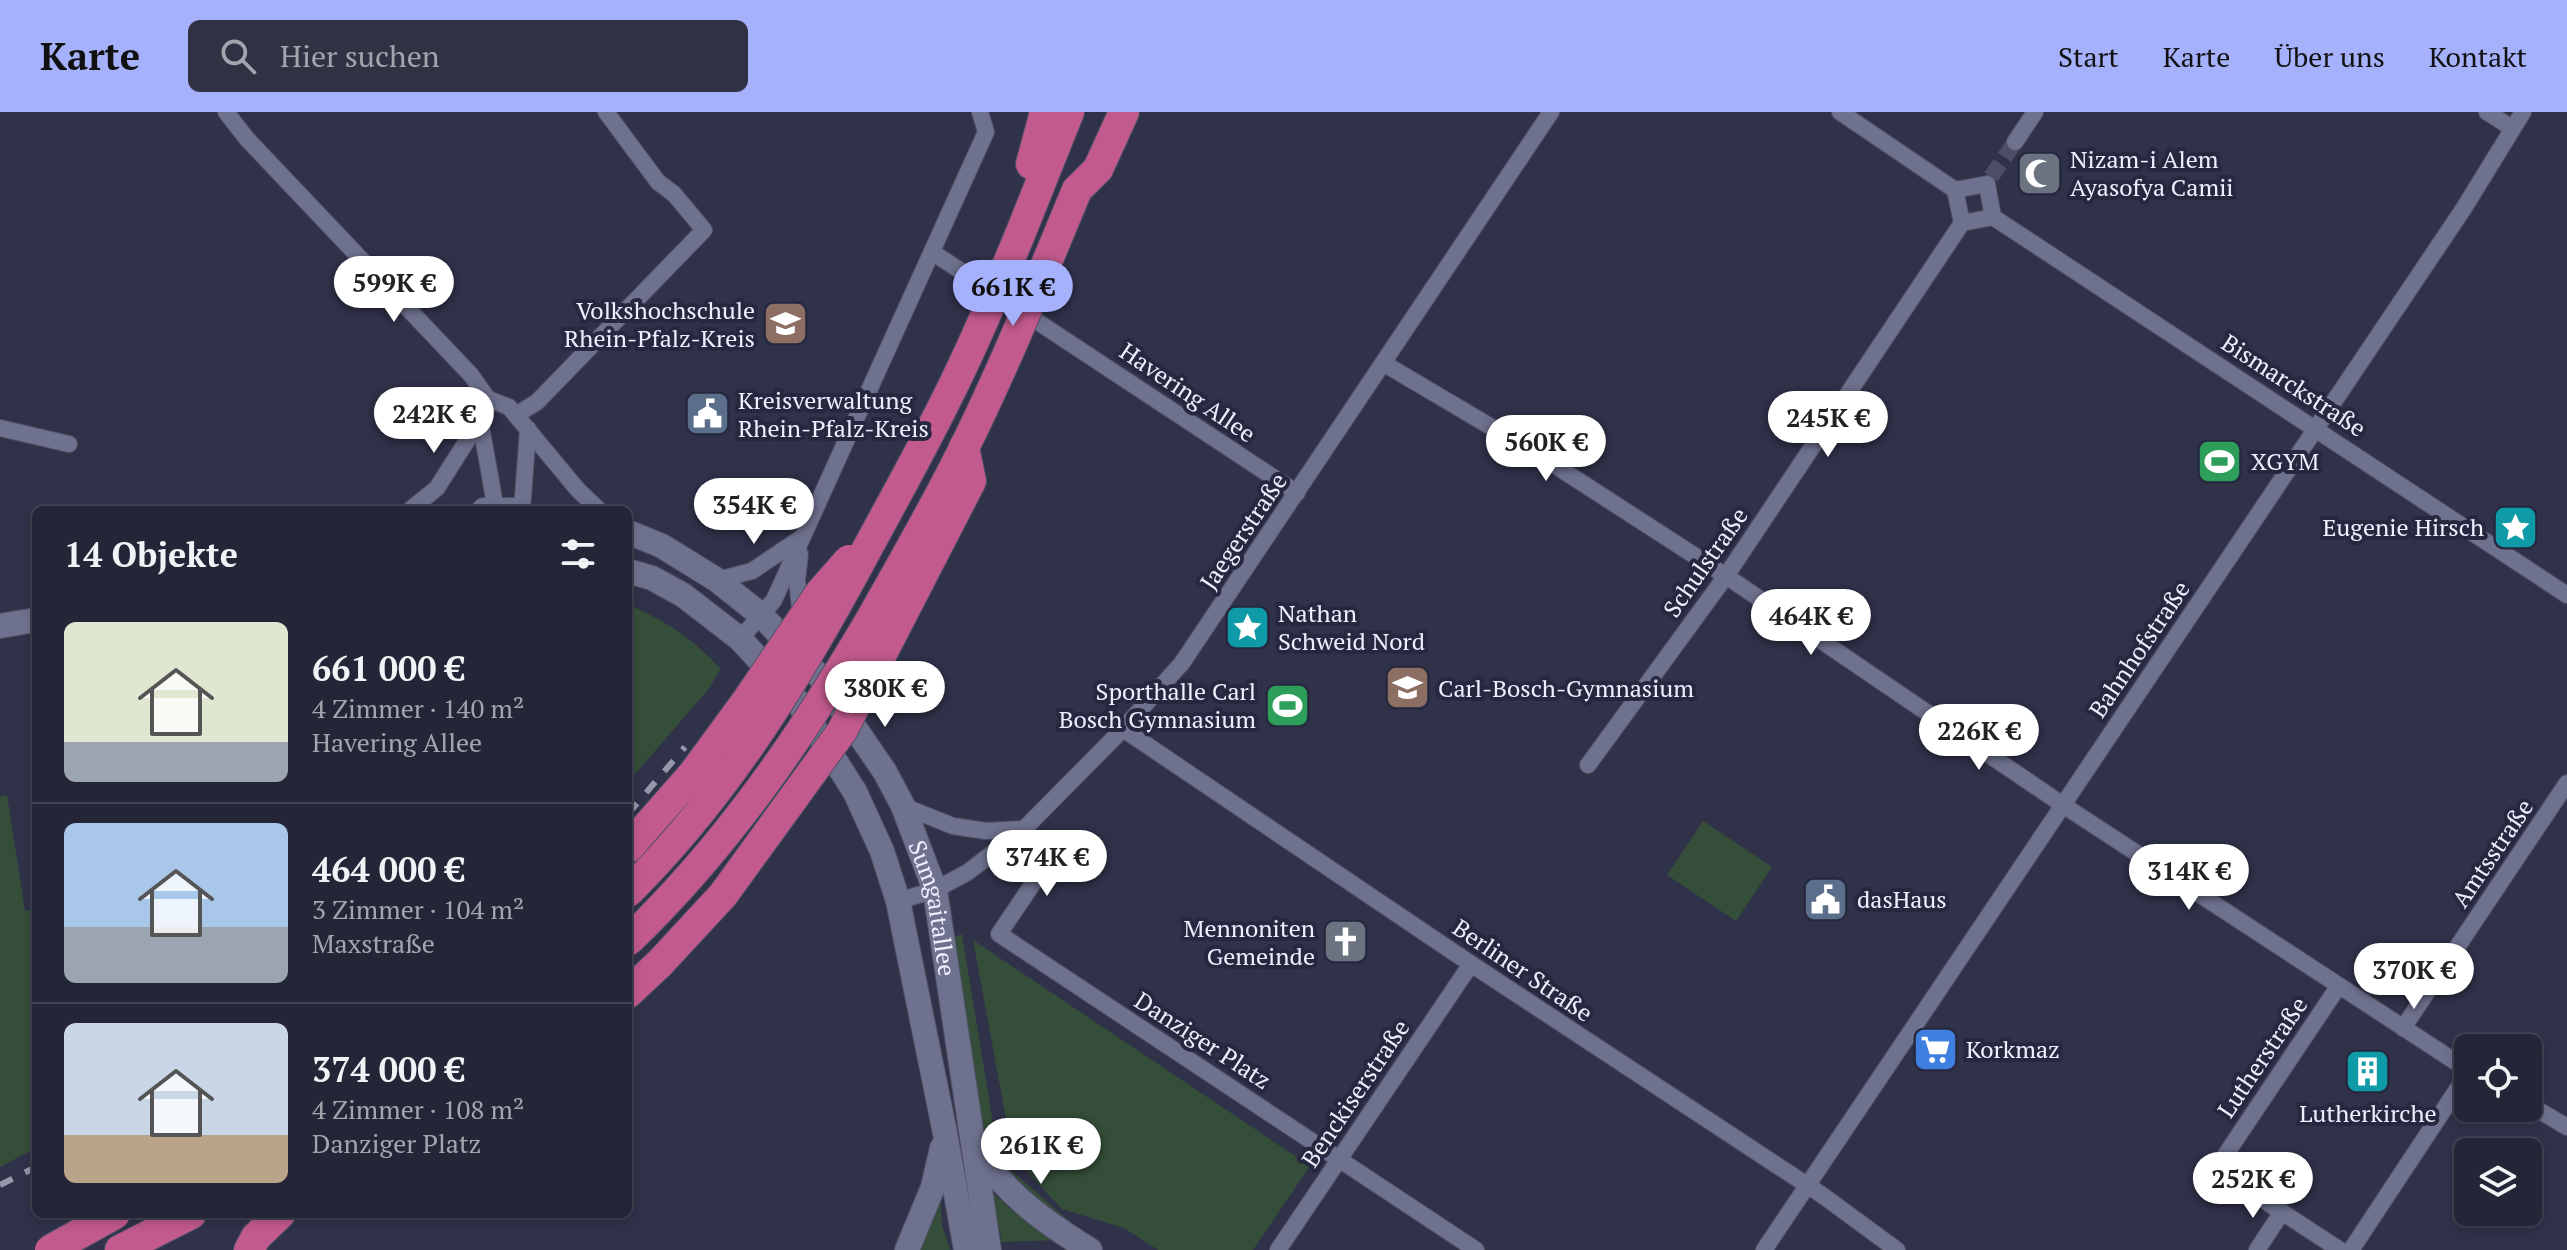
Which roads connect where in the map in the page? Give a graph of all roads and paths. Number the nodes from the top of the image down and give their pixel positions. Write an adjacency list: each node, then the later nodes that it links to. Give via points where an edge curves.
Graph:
1 (226, 112): 22 (street)
2 (606, 112): 23 (street, via 658,182 704,230 537,402)
3 (980, 112): 20 (street, via 986,132)
4 (1045, 112): 19 (highway)
5 (1069, 112): 19 (highway)
6 (1106, 112): 15 (highway)
7 (1124, 112): 15 (highway, via 1098,169)
8 (1551, 112): 21 (street, Jaegerstraße)
9 (1840, 112): 16 (street)
10 (2035, 112): 14 (street)
11 (2487, 112): 13 (street)
12 (2523, 112): 13 (street, Bahnhofstraße)
13 (2512, 128): 26 (street, Bahnhofstraße)
14 (2015, 142)
15 (1077, 190): 29 (highway, bridge)
16 (1955, 190): 17 (street, via 1989,180); 18 (street)
17 (1993, 217): 18 (street); 26 (street, Bismarckstraße)
18 (1962, 223): 39 (street, Schulstraße)
19 (1019, 237): 35 (highway, bridge, via 963,367)
20 (932, 252): 30 (street, Havering Allee); 37 (street)
21 (1383, 363): 30 (street, Jaegerstraße); 39 (street, via 1538,454)
22 (488, 399): 23 (street); 24 (street)
23 (516, 415): 27 (street)
24 (480, 420): 31 (street, via 437,488); 32 (street)
25 (0, 428): 28 (street)
26 (2316, 428): 41 (street, Bismarckstraße); 50 (street, Bahnhofstraße)
27 (528, 429): 33 (street); 34 (street)
28 (69, 444)
29 (964, 447): 58 (highway, bridge, via 804,729 712,853); 61 (highway, bridge, via 971,481 842,731 723,895)
30 (1297, 493): 47 (street, Jaegerstraße, via 1198,643)
31 (415, 506)
32 (494, 506)
33 (520, 506)
34 (595, 506)
35 (880, 526): 54 (highway, bridge, via 820,593 693,774); 55 (highway, bridge, via 781,700 675,842)
36 (632, 534): 40 (street, Sumgaitallee)
37 (802, 537): 40 (street, via 752,571); 42 (street, via 774,600); 46 (street, via 798,605)
38 (632, 572): 45 (street, Sumgaitallee, via 683,595)
39 (1726, 576): 48 (street, Schulstraße); 50 (street)
40 (717, 580): 42 (street, Sumgaitallee)
41 (2567, 595)
42 (761, 615): 45 (street); 46 (street, Sumgaitallee)
43 (32, 621): 44 (street)
44 (0, 626)
45 (740, 639): 57 (street, Sumgaitallee, via 798,702 855,792)
46 (820, 677): 51 (street, Sumgaitallee)
47 (1123, 729): 52 (street, Jaegerstraße); 59 (street, Berliner Straße)
48 (1588, 765)
49 (2567, 783): 62 (street, Amtsstraße)
50 (2063, 805): 60 (street); 70 (street, Bahnhofstraße)
51 (903, 806): 52 (street, via 953,826); 56 (street, Sumgaitallee)
52 (1024, 829): 56 (street, Jaegerstraße)
53 (1063, 839): 69 (street, Danziger Platz, via 999,934)
54 (632, 843)
55 (632, 888)
56 (935, 890): 57 (street, Jaegerstraße); 68 (street, Sumgaitallee)
57 (898, 901): 67 (street, Sumgaitallee)
58 (632, 937)
59 (1471, 964): 69 (street, Benckiserstraße); 70 (street, Berliner Straße)
60 (2338, 987): 62 (street); 71 (street, Lutherstraße, via 2216,1169)
61 (632, 989)
62 (2403, 1028): 63 (street)
63 (2454, 1062)
64 (2454, 1092): 90 (street)
65 (2542, 1112): 66 (street)
66 (2567, 1127)
67 (945, 1133): 80 (street, via 933,1187); 81 (street, Sumgaitallee)
68 (972, 1141): 82 (street, Sumgaitallee); 83 (street, via 1012,1194)
69 (1339, 1159): 84 (street, Benckiserstraße); 85 (street, Danziger Platz)
70 (1808, 1186): 86 (street, Bahnhofstraße); 87 (street, Berliner Straße)
71 (2282, 1212): 88 (street); 89 (street, Lutherstraße)
72 (73, 1218): 77 (highway)
73 (108, 1218): 76 (highway, bridge)
74 (183, 1218): 78 (highway)
75 (276, 1218): 79 (highway)
76 (50, 1250)
77 (63, 1250)
78 (120, 1250)
79 (249, 1250)
80 (907, 1250)
81 (966, 1250)
82 (989, 1250)
83 (1090, 1250)
84 (1278, 1250)
85 (1476, 1250)
86 (1764, 1250)
87 (1897, 1250)
88 (2257, 1250)
89 (2340, 1250)
90 (2351, 1250)

